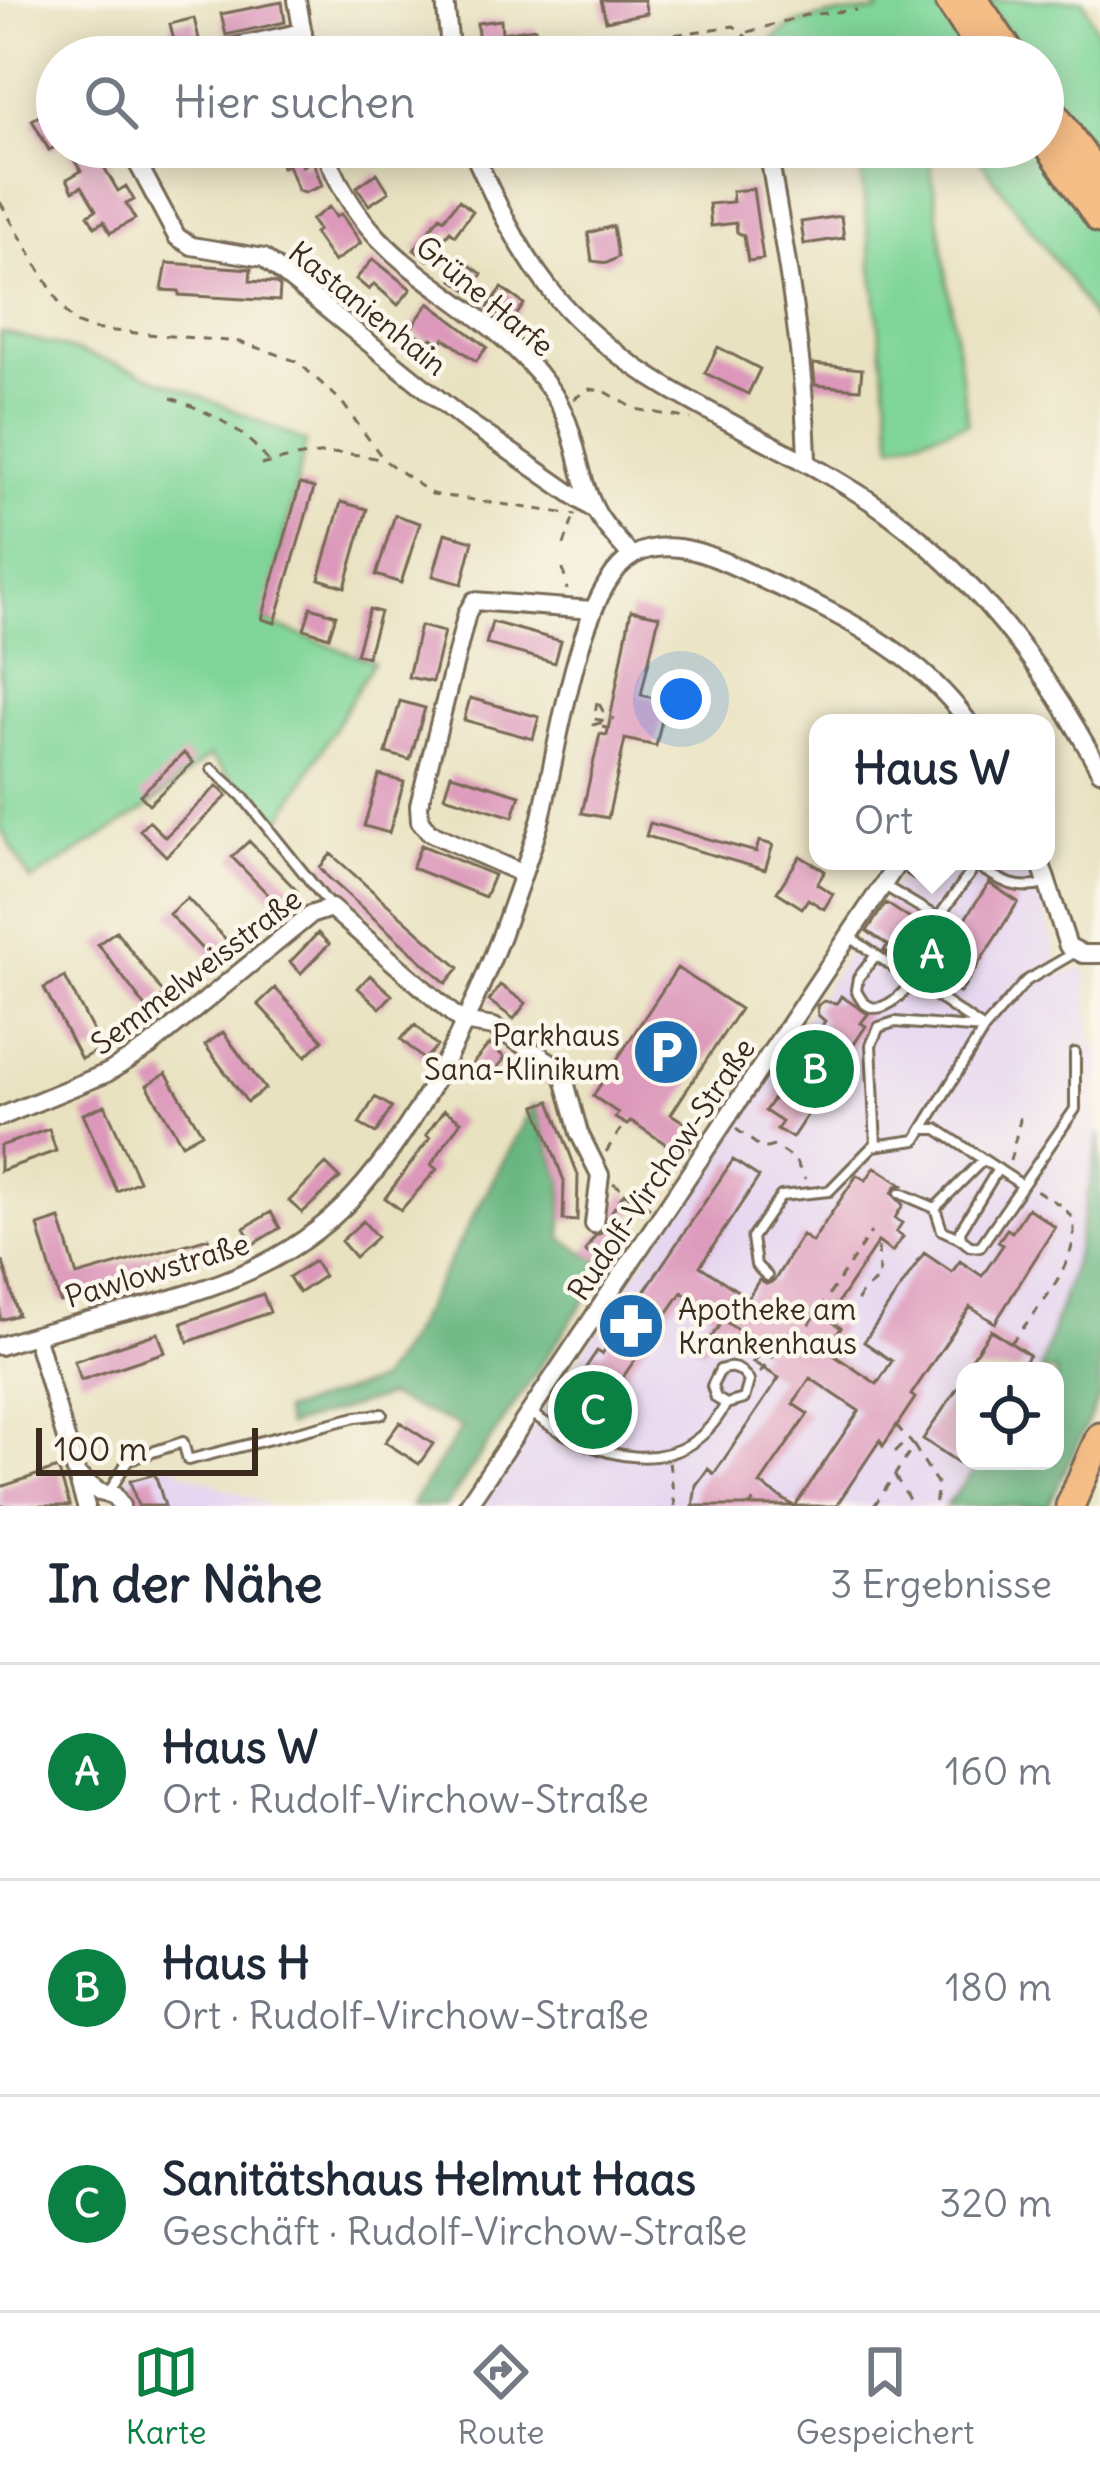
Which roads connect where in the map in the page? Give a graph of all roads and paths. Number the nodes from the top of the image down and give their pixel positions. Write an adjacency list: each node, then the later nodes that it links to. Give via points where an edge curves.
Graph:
1 (297, 0): 6 (street)
2 (445, 0): 10 (street)
3 (949, 0): 13 (main road)
4 (974, 0): 14 (main road)
5 (857, 10): 7 (path)
6 (303, 32): 8 (street); 9 (street)
7 (746, 32): 11 (path, via 734,26); 12 (path)
8 (284, 36)
9 (304, 36)
10 (449, 36)
11 (668, 36)
12 (749, 36)
13 (973, 36)
14 (999, 36)
15 (1064, 129): 21 (main road)
16 (1064, 167): 24 (main road)
17 (140, 168): 32 (street, Kastanienhain, via 177,237 263,258 462,418)
18 (332, 168): 26 (street, Grüne Harfe, via 365,226 516,351)
19 (480, 168): 27 (street, via 556,296 607,345)
20 (771, 168): 30 (street)
21 (1100, 180)
22 (0, 202): 23 (path)
23 (3, 215): 28 (path, via 75,323 239,342 298,362 341,401)
24 (1100, 219)
25 (171, 398): 29 (path, via 238,431)
26 (563, 409): 27 (path, via 590,389 671,418 690,420); 32 (street, Grüne Harfe)
27 (705, 409): 30 (street)
28 (384, 460): 29 (path, via 352,451); 33 (path, via 432,494)
29 (270, 463): 31 (path)
30 (807, 464): 41 (street, via 886,513 957,574 1025,652)
31 (261, 465)
32 (596, 511): 33 (path); 35 (street, Grüne Harfe)
33 (573, 515): 34 (path)
34 (564, 545)
35 (631, 556): 37 (street, Pawlowstraße); 38 (street, via 676,547 844,619 926,674)
36 (563, 568): 37 (path)
37 (583, 609): 46 (street, Pawlowstraße); 46 (street, via 474,601 419,805 429,832)
38 (961, 714)
39 (613, 715): 39 (path, via 598,702 594,718 608,721 592,725 611,729)
40 (212, 769): 49 (lane)
41 (1100, 771)
42 (893, 870): 48 (street, Rudolf-Virchow-Straße)
43 (972, 870): 48 (lane, via 938,918)
44 (984, 870): 47 (lane, via 1025,889)
45 (1043, 870): 47 (street)
46 (523, 874): 55 (street, Pawlowstraße)
47 (1047, 884): 51 (street, via 1061,935)
48 (883, 885): 50 (street, Rudolf-Virchow-Straße)
49 (332, 908): 55 (street, Semmelweisstraße); 59 (street, Semmelweisstraße, via 310,915 135,1056)
50 (848, 937): 53 (lane); 60 (street, Rudolf-Virchow-Straße)
51 (1075, 952): 52 (street); 56 (lane, via 1026,982)
52 (1100, 954)
53 (876, 955): 54 (lane); 54 (lane, via 858,978 866,1006 888,1006)
54 (914, 980): 56 (lane)
55 (462, 1022): 65 (street, via 494,1027 552,1064); 79 (street, Pawlowstraße, via 398,1141 313,1237 224,1281)
56 (984, 1029): 62 (lane); 63 (lane, via 879,1027 871,1045)
57 (1075, 1053): 67 (lane, via 1075,1108)
58 (1017, 1112): 66 (path)
59 (0, 1118)
60 (725, 1120): 69 (path, via 763,1149 774,1146 795,1160); 86 (street, Rudolf-Virchow-Straße)
61 (624, 1124): 65 (path)
62 (926, 1130): 63 (lane, via 906,1144); 64 (lane, via 937,1129)
63 (876, 1145): 69 (lane, via 829,1191)
64 (983, 1160): 66 (lane); 71 (lane)
65 (596, 1168): 73 (street)
66 (1001, 1172): 67 (lane); 75 (lane, via 964,1222)
67 (1023, 1183): 75 (lane, via 980,1247); 81 (path, via 1074,1222 1053,1288)
68 (625, 1191): 72 (path)
69 (808, 1192): 77 (lane, via 781,1196 758,1226 752,1251)
70 (899, 1193): 71 (lane)
71 (935, 1208): 75 (lane, via 942,1230)
72 (651, 1209)
73 (594, 1224)
74 (871, 1232): 84 (path, via 799,1340 781,1345)
75 (961, 1239)
76 (878, 1243): 78 (path, via 879,1278 854,1309)
77 (767, 1276)
78 (827, 1318)
79 (35, 1335): 82 (street, Pawlowstraße); 95 (street, Pawlowstraße)
80 (711, 1339): 83 (path)
81 (1011, 1343)
82 (0, 1346)
83 (733, 1367): 84 (lane); 85 (lane, via 716,1374 712,1386)
84 (748, 1381): 85 (lane, via 744,1399)
85 (726, 1404): 93 (lane, via 714,1427)
86 (530, 1412): 93 (lane, via 599,1452); 98 (street, Rudolf-Virchow-Straße)
87 (382, 1414): 96 (lane, via 188,1460 183,1442 128,1460)
88 (897, 1426): 90 (path)
89 (1100, 1437): 103 (main road)
90 (908, 1438): 91 (path); 92 (path)
91 (914, 1446): 94 (path); 102 (path, via 938,1485)
92 (895, 1452)
93 (670, 1454): 99 (path)
94 (894, 1474): 100 (path); 101 (path)
95 (77, 1476): 96 (street); 97 (street, Pawlowstraße)
96 (116, 1499)
97 (86, 1506)
98 (467, 1506)
99 (675, 1506)
100 (874, 1506)
101 (913, 1506)
102 (935, 1506)
103 (1070, 1506)

